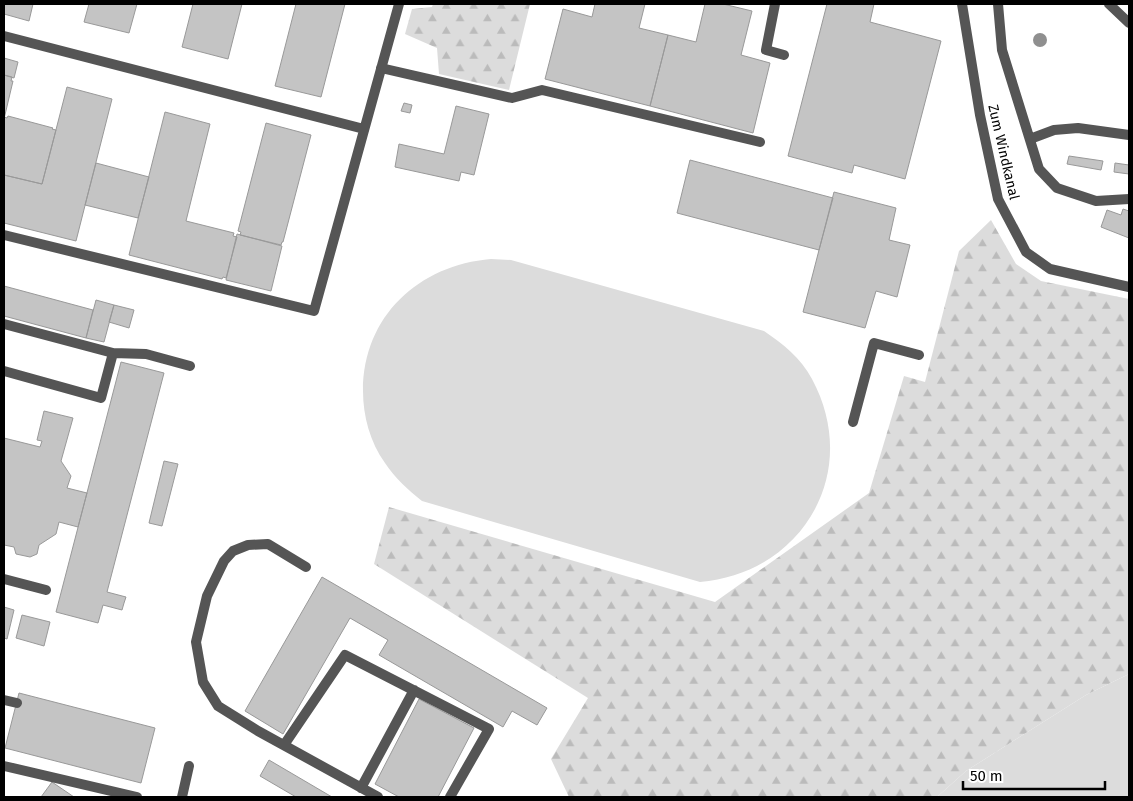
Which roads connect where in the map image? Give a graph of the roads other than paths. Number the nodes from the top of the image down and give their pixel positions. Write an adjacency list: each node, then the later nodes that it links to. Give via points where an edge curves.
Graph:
1 (399, 4): 9 (street)
2 (775, 4): 8 (street, via 766,50)
3 (962, 4): 16 (street, Zum Windkanal, via 998,199 1026,252 1050,269)
4 (998, 4): 12 (street, via 1002,50)
5 (1109, 4): 6 (street)
6 (1129, 23)
7 (4, 36): 10 (street)
8 (784, 55)
9 (381, 68): 10 (street); 13 (street, via 512,98 542,90)
10 (364, 129): 15 (street, via 314,312)
11 (1129, 135): 12 (street, via 1078,128 1054,130)
12 (1030, 139): 14 (street, via 1039,169 1057,188 1096,201)
13 (760, 142)
14 (1129, 199)
15 (4, 235)
16 (1129, 287)
17 (4, 324): 18 (street)
18 (113, 353): 20 (street, via 146,354); 21 (street, via 102,398)
19 (920, 355): 22 (street, via 874,343)
20 (190, 366)
21 (4, 371)
22 (853, 422)
23 (306, 567): 29 (street, via 268,544 248,545 234,551 224,561 206,596 196,642 203,682 218,706)
24 (4, 579): 25 (street)
25 (46, 590)
26 (414, 690): 29 (street, via 345,655); 32 (street); 36 (street, via 488,729)
27 (4, 700): 28 (street)
28 (17, 703)
29 (284, 745): 32 (street)
30 (4, 766): 33 (street)
31 (189, 766): 34 (street)
32 (361, 788): 35 (street)
33 (137, 797)
34 (182, 797)
35 (378, 797)
36 (450, 797)

